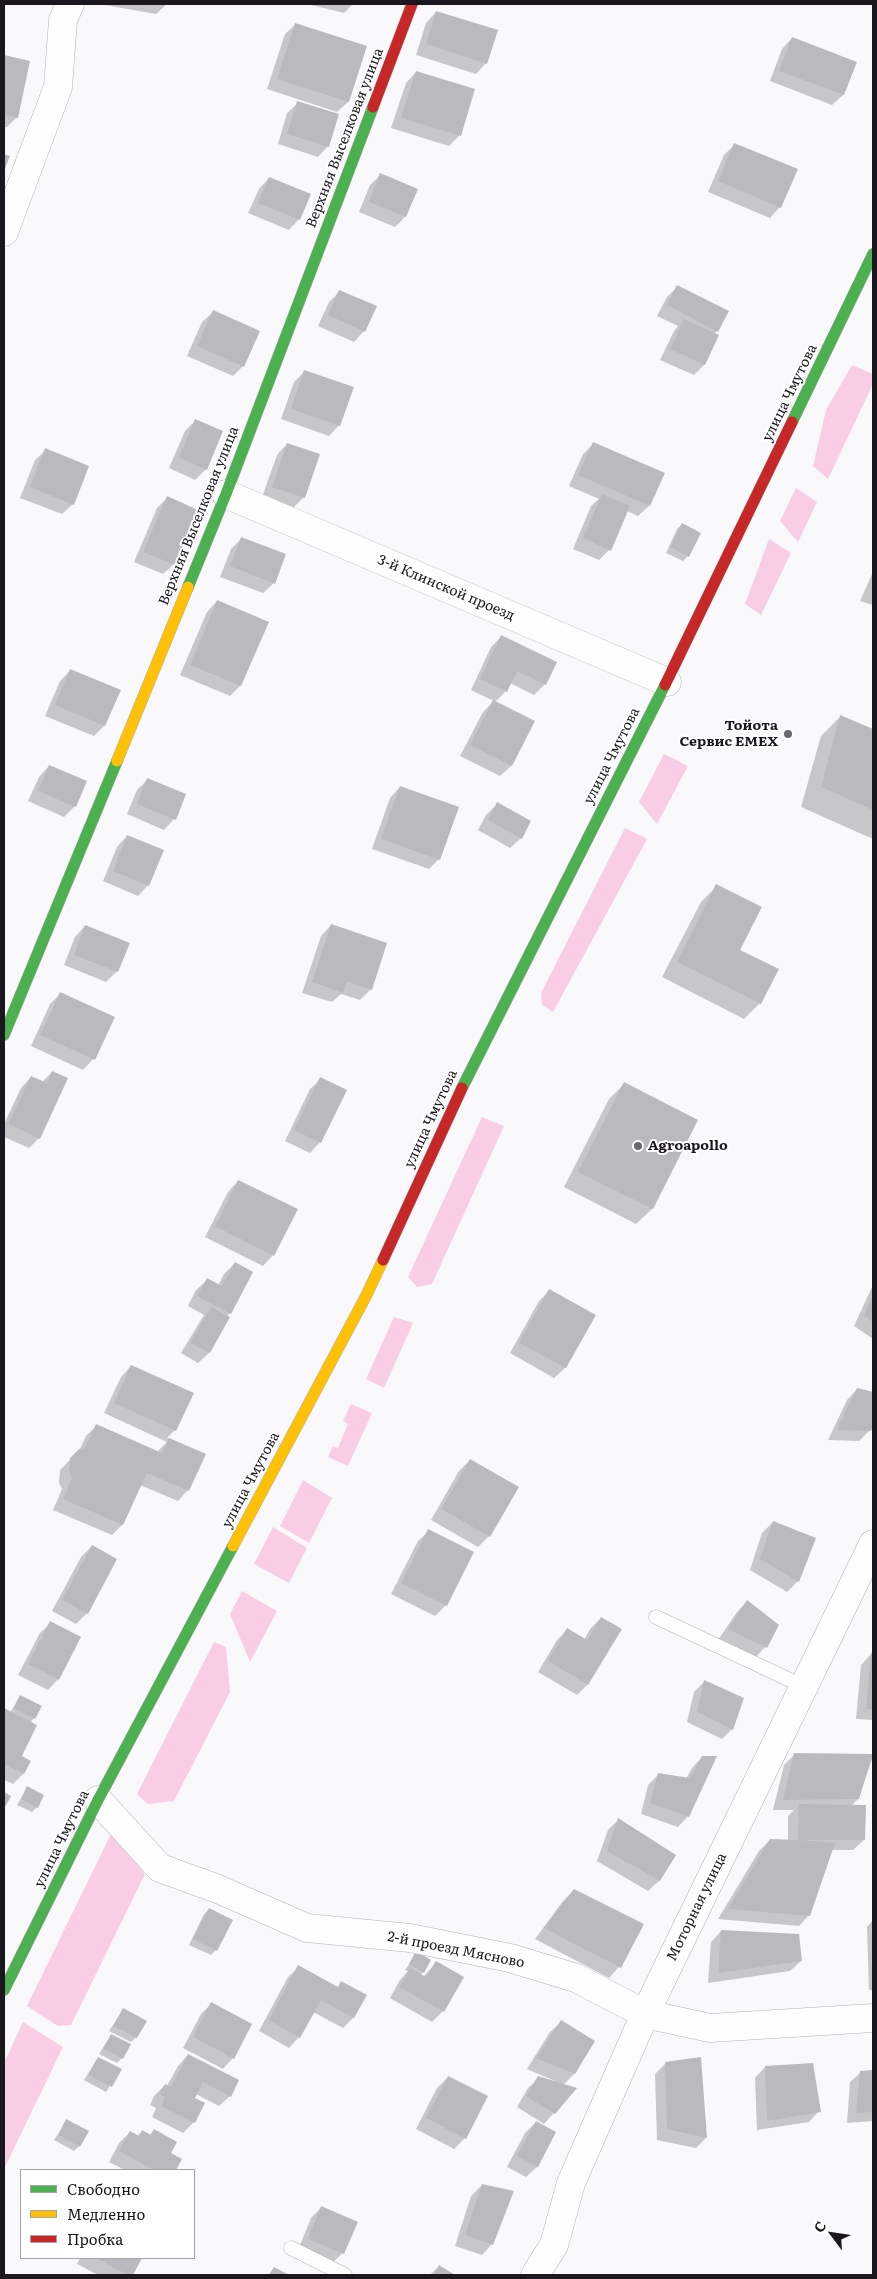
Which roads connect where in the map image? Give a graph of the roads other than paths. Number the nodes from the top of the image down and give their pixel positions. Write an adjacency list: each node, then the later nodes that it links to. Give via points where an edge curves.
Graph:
1 (70, 4): 3 (street, via 63,20 58,87)
2 (412, 4): 5 (main road, Верхняя Выселковая улица)
3 (4, 232)
4 (873, 254): 6 (main road, улица Чмутова)
5 (226, 494): 6 (street, 3-й Клинской проезд); 7 (main road, Верхняя Выселковая улица)
6 (667, 682): 12 (main road, улица Чмутова, via 480,1050 366,1296)
7 (4, 1035)
8 (873, 1544): 9 (street, Моторная улица)
9 (864, 1583): 11 (street, Моторная улица)
10 (656, 1617): 11 (lane)
11 (805, 1687): 14 (street, Моторная улица)
12 (98, 1800): 13 (main road, улица Чмутова); 14 (street, 2-й проезд Мясново, via 160,1868 307,1928 410,1938 510,1958 576,1978)
13 (4, 1990)
14 (645, 2014): 15 (street, 2-й проезд Мясново, via 710,2028); 18 (street, Моторная улица, via 571,2183 554,2245)
15 (873, 2018)
16 (291, 2248): 17 (lane)
17 (345, 2275)
18 (536, 2275)

